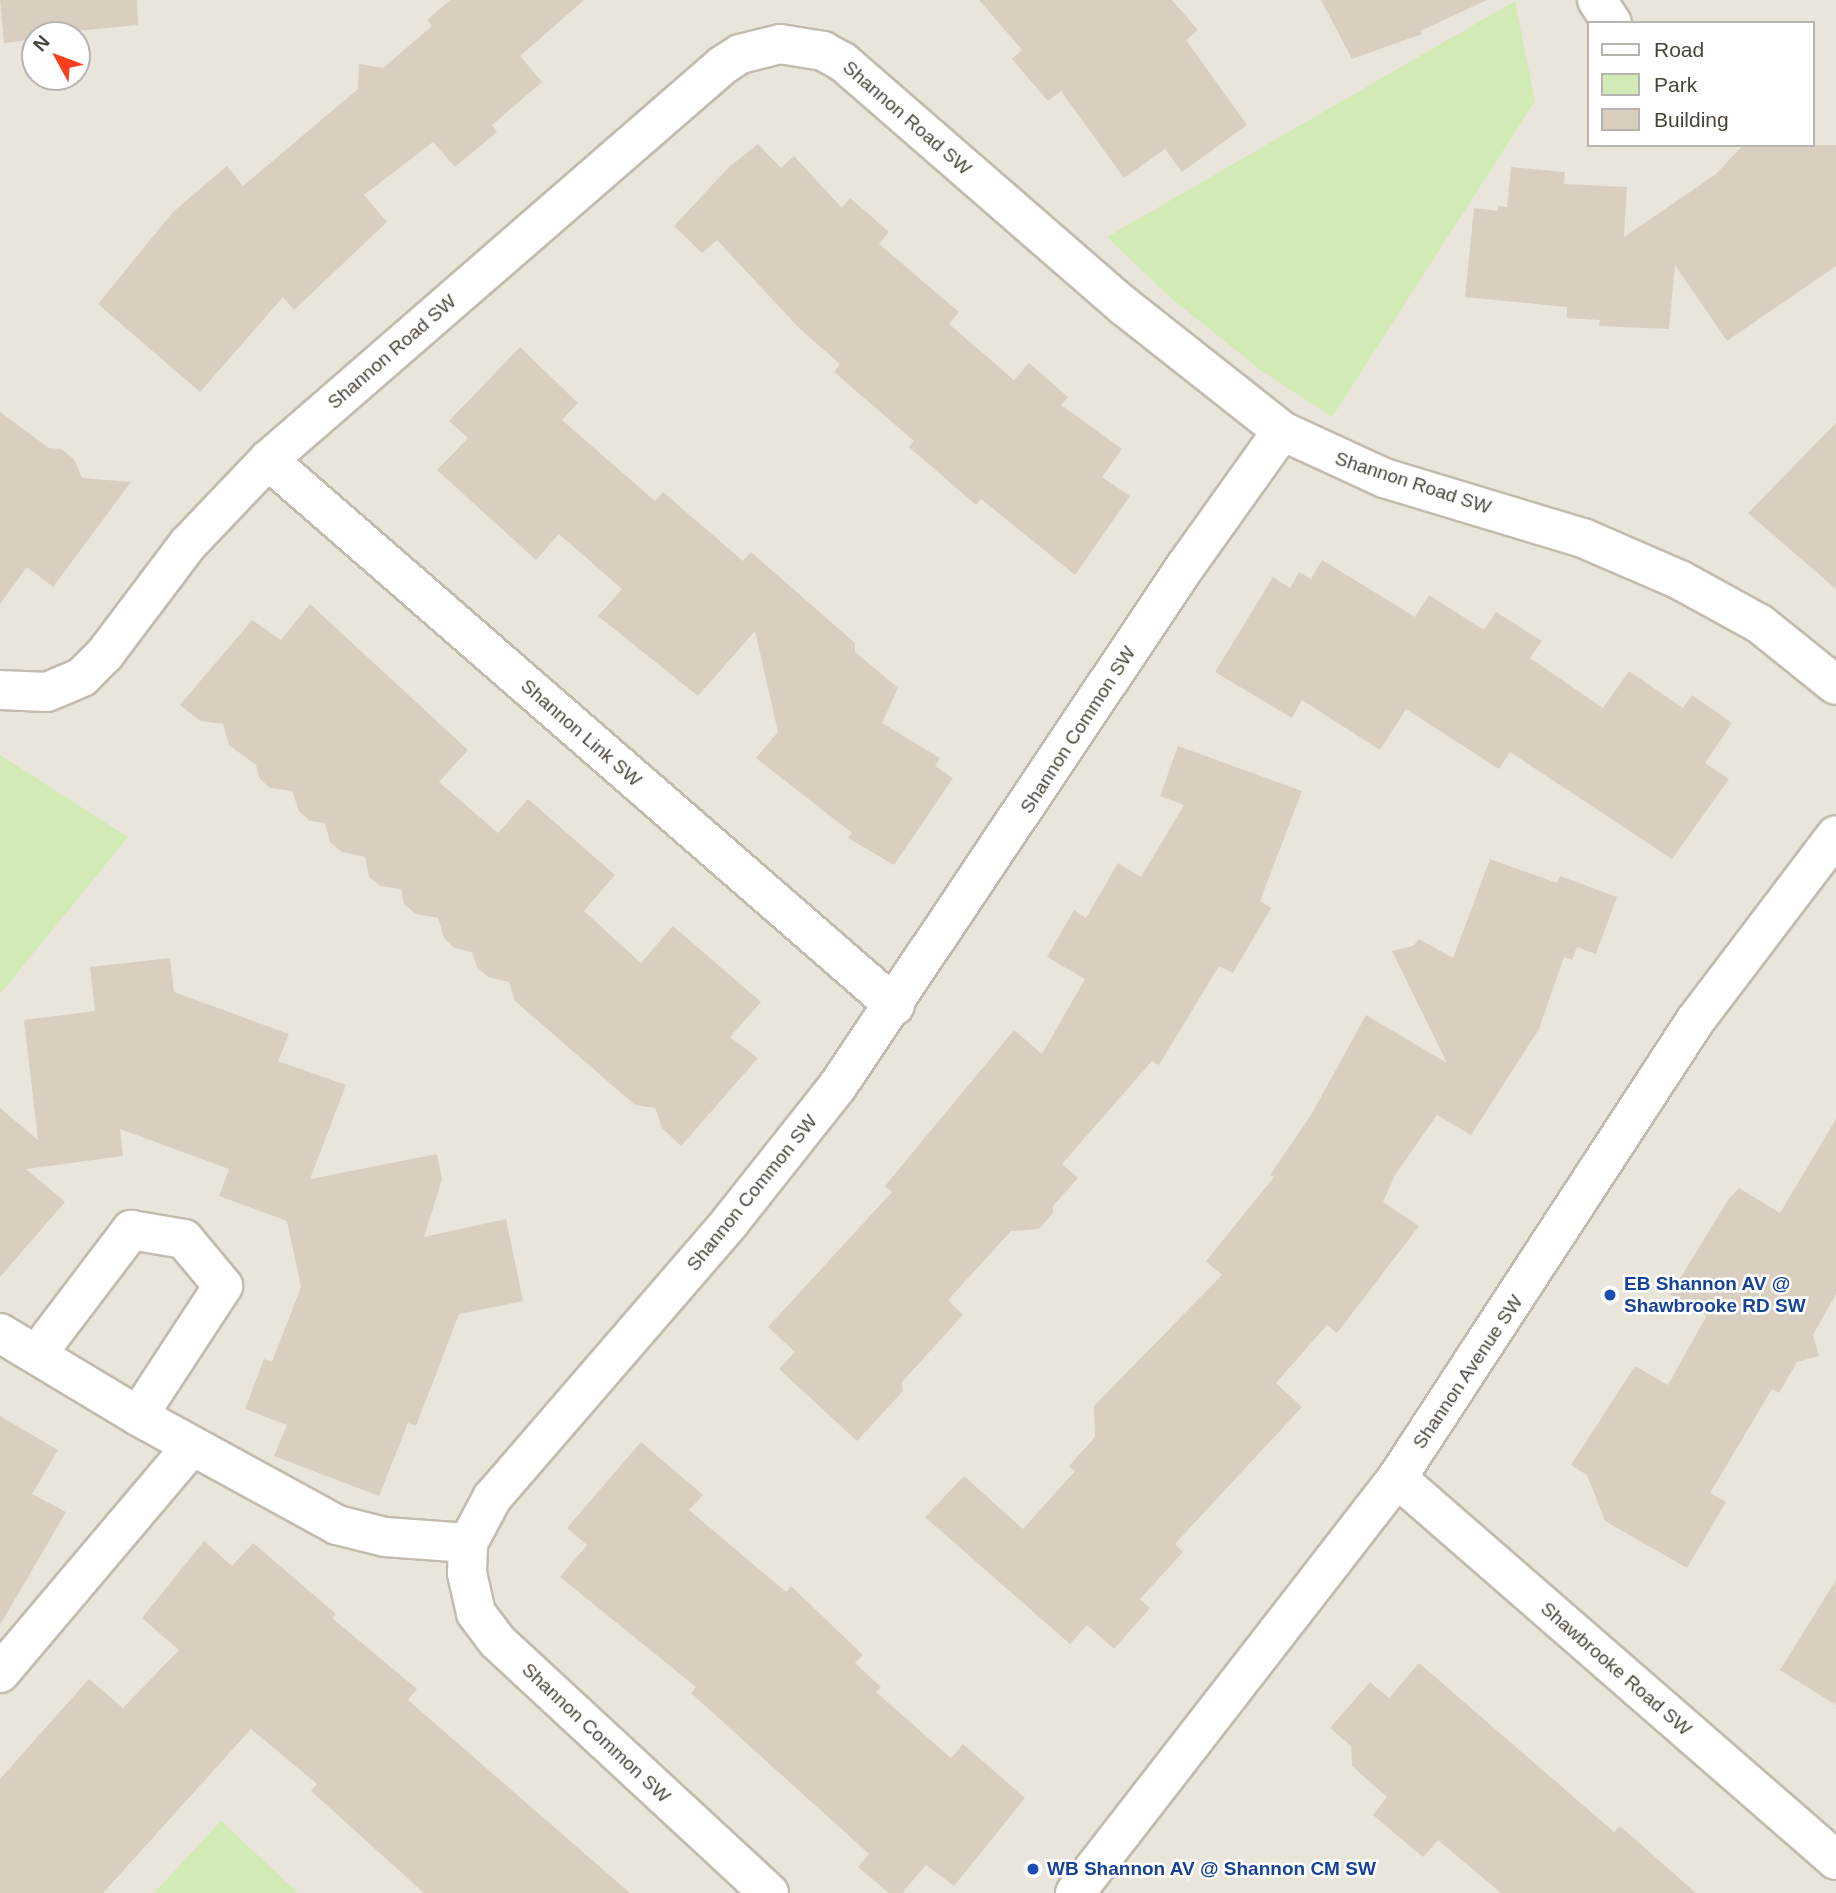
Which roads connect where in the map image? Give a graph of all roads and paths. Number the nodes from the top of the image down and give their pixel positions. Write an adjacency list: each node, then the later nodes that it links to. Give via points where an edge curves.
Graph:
1 (1597, 0): 2 (street)
2 (1611, 21)
3 (1282, 431): 4 (street, Shannon Road SW, via 1124,306 843,62 823,51 780,44 740,54 723,65); 5 (street, Shannon Road SW, via 1384,478 1583,538 1680,580 1760,624); 8 (street, Shannon Common SW, via 1185,567)
4 (268, 460): 6 (street, Shannon Road SW, via 188,544 105,654 82,677 47,692); 8 (street, Shannon Link SW)
5 (1836, 685)
6 (0, 690)
7 (1836, 835): 13 (street, Shannon Avenue SW, via 1695,1021)
8 (895, 1006): 14 (street, Shannon Common SW, via 777,1165 492,1498)
9 (0, 1333): 10 (street)
10 (37, 1354): 11 (street); 11 (street, via 131,1230 184,1239 223,1286)
11 (138, 1416): 12 (street)
12 (192, 1446): 14 (street, via 337,1525 385,1537); 15 (street)
13 (1397, 1478): 16 (street, Shawbrooke Road SW); 18 (street, Shannon Avenue SW)
14 (468, 1544): 17 (street, Shannon Common SW, via 467,1573 475,1613 497,1641)
15 (0, 1674)
16 (1836, 1860)
17 (769, 1893)
18 (1075, 1893)

